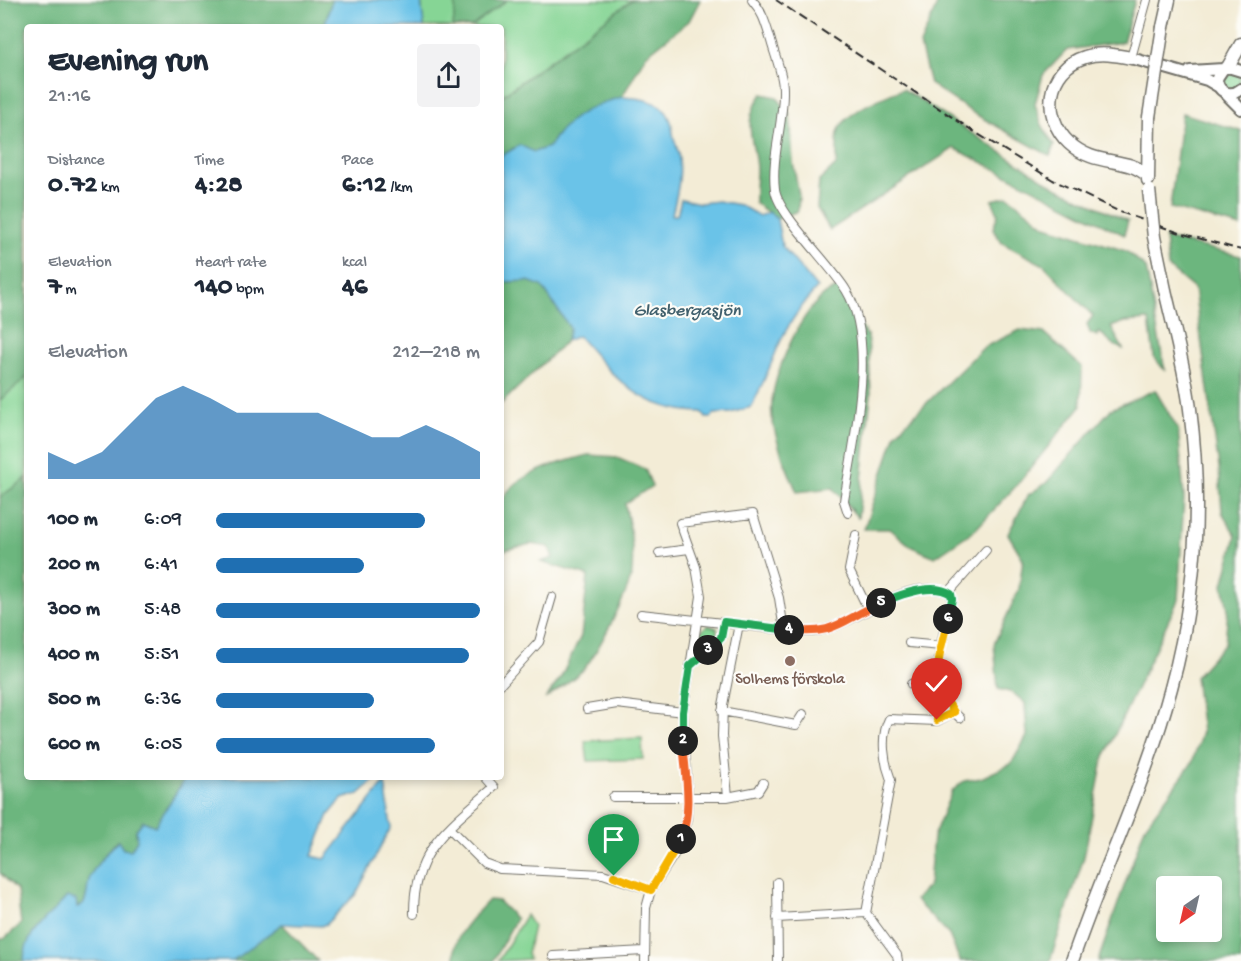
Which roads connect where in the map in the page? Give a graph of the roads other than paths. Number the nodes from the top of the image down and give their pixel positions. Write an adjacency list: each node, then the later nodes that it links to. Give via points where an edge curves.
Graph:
1 (752, 0): 15 (street, via 762,11 784,88 776,145 775,192 791,221 845,288 857,319 861,377 859,415 844,501)
2 (1147, 0): 5 (street)
3 (1169, 0): 12 (main road, bridge, via 1149,117)
4 (1241, 44): 6 (main road)
5 (1131, 58): 7 (street); 13 (main road, via 1095,54 1078,60 1058,77 1050,106 1057,129 1074,148 1099,160)
6 (1225, 68): 7 (street); 8 (street); 10 (street, via 1218,78)
7 (1172, 69): 10 (street, via 1207,80)
8 (1241, 71)
9 (1241, 89): 10 (street, via 1234,94)
10 (1222, 90): 11 (street)
11 (1241, 109)
12 (1148, 150): 13 (main road); 14 (main road)
13 (1129, 163): 14 (main road)
14 (1148, 176): 54 (main road, bridge, via 1154,237 1185,374 1193,433 1197,508 1192,582 1168,700)
15 (848, 513)
16 (856, 535): 22 (street, via 849,570)
17 (689, 549): 19 (street); 24 (street, via 700,586); 27 (street, via 680,523 753,514 779,598)
18 (986, 550): 20 (street)
19 (659, 553)
20 (949, 592): 22 (street, via 924,590); 29 (street, via 952,599)
21 (552, 597): 31 (street, via 540,642)
22 (868, 609): 27 (street, via 829,631)
23 (641, 614): 24 (street)
24 (699, 619): 25 (street); 30 (street)
25 (724, 622): 26 (street); 30 (street, via 720,639)
26 (739, 624): 27 (street); 35 (street)
27 (784, 630)
28 (909, 643): 29 (street)
29 (941, 646): 33 (street)
30 (690, 666): 36 (street)
31 (504, 681)
32 (911, 684): 33 (street)
33 (938, 686): 46 (street, via 957,715 937,720 888,719 885,727 884,764 891,780)
34 (587, 709): 36 (street, via 617,704)
35 (722, 711): 37 (street, via 796,725); 40 (street)
36 (683, 712): 42 (street)
37 (803, 714)
38 (488, 780): 43 (street, via 494,787)
39 (763, 783): 40 (street, via 755,792)
40 (728, 796): 42 (street)
41 (613, 797): 42 (street)
42 (688, 797): 45 (street, via 680,843)
43 (449, 828): 45 (street, via 484,863 500,869 603,874); 47 (street, via 419,870)
44 (777, 882): 48 (street)
45 (651, 890): 49 (street)
46 (866, 913): 48 (street); 53 (street)
47 (414, 914)
48 (777, 918): 52 (street)
49 (644, 951): 50 (street); 51 (street)
50 (553, 956)
51 (645, 961)
52 (778, 961)
53 (898, 961)
54 (1072, 961)

